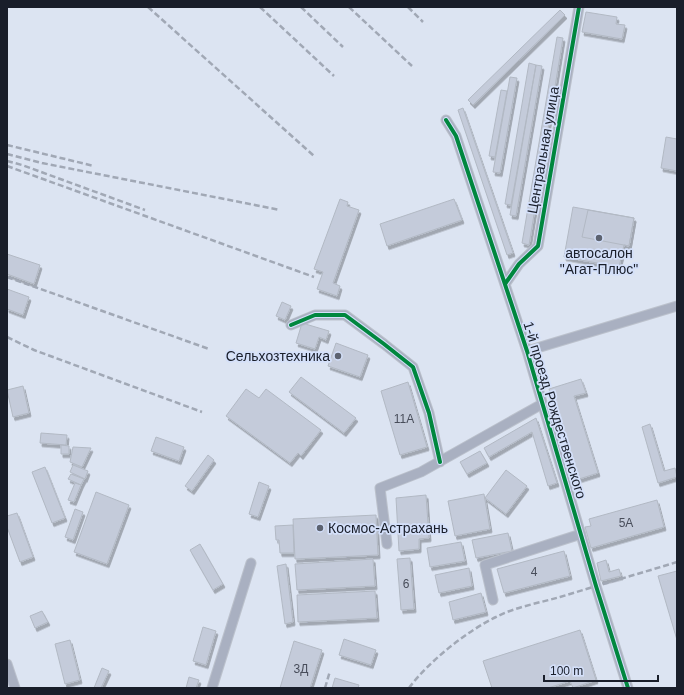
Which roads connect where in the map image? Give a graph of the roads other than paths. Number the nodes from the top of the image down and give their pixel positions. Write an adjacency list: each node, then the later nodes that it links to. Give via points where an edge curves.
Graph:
1 (579, 7): 3 (street, Центральная улица, via 538,246 519,264)
2 (446, 120): 3 (street, 1-й проезд Рождественского, via 456,136)
3 (505, 284): 6 (street, 1-й проезд Рождественского)
4 (677, 306): 6 (street)
5 (291, 325): 8 (street, via 315,315 345,315 413,367 429,413)
6 (526, 351): 7 (street, 1-й проезд Рождественского)
7 (542, 404): 8 (street); 9 (street, 1-й проезд Рождественского)
8 (440, 462): 10 (street, via 380,488)
9 (580, 534): 12 (street, via 485,565); 16 (street, 1-й проезд Рождественского)
10 (387, 544)
11 (251, 563): 15 (street)
12 (492, 600)
13 (7, 664): 14 (street)
14 (15, 688)
15 (212, 688)
16 (628, 688)

